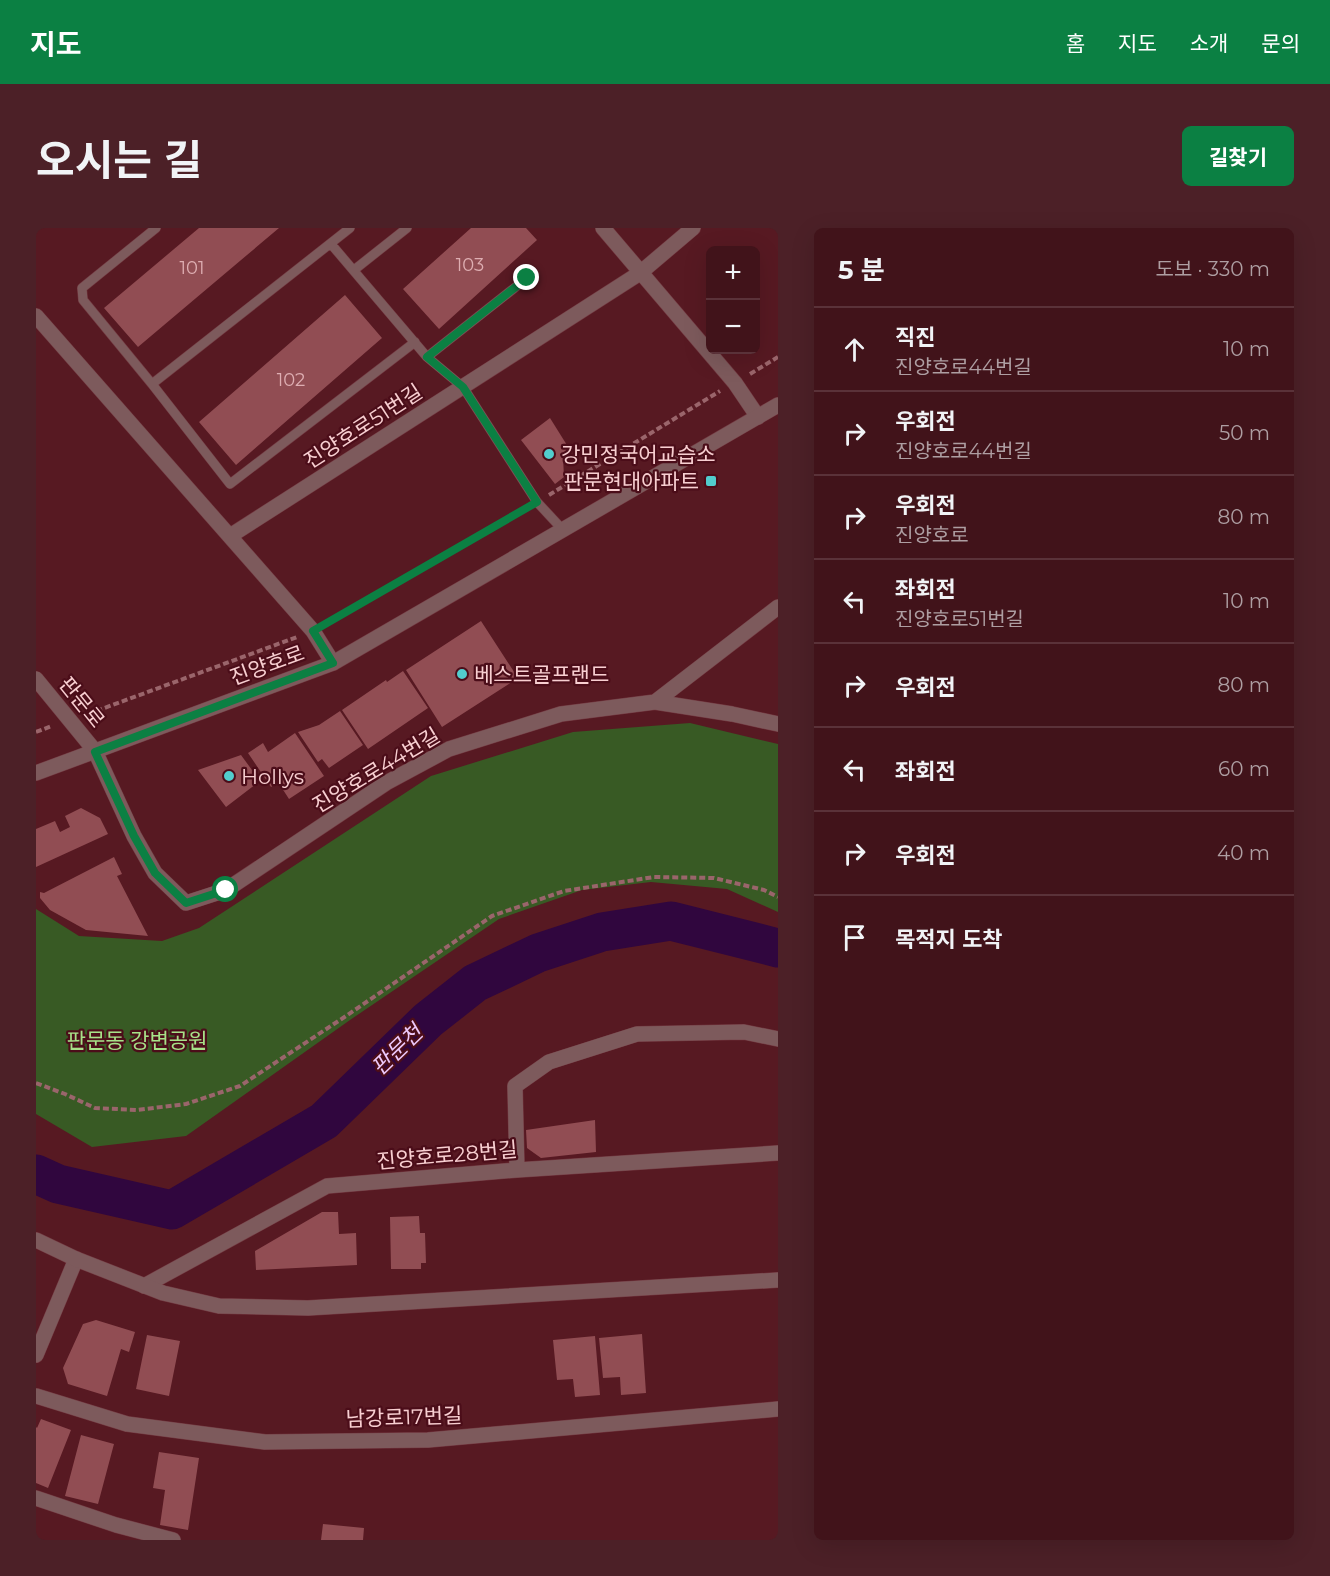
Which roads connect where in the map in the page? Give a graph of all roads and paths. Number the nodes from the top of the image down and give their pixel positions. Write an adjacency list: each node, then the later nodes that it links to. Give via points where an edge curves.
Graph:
1 (156, 228): 17 (lane, via 82,288 83,300)
2 (350, 228): 7 (lane)
3 (407, 228): 9 (lane)
4 (603, 228): 8 (street)
5 (616, 228): 8 (street)
6 (693, 228): 10 (street, 진양호로51번길)
7 (331, 244): 9 (lane); 17 (lane)
8 (622, 251): 10 (street)
9 (354, 270): 13 (lane)
10 (640, 273): 16 (street); 18 (street, 진양호로51번길)
11 (527, 278): 14 (lane)
12 (36, 316): 23 (street)
13 (415, 342): 14 (lane); 17 (lane, via 230,484)
14 (427, 357): 18 (lane)
15 (778, 357): 16 (path)
16 (735, 383): 20 (street); 21 (path)
17 (152, 384)
18 (463, 387): 21 (lane); 23 (street, 진양호로51번길)
19 (778, 405): 20 (street, 진양호로)
20 (758, 417): 22 (street, 진양호로)
21 (537, 502): 22 (lane); 25 (path)
22 (563, 530): 26 (street, 진양호로)
23 (230, 536): 25 (street)
24 (778, 607): 28 (street)
25 (313, 631): 26 (street); 29 (path)
26 (333, 663): 32 (street, 진양호로)
27 (36, 679): 29 (street, 판문로)
28 (656, 702): 30 (street, 진양호로44번길); 32 (street, 진양호로44번길, via 561,714 449,749 386,783 226,890 186,903 155,873)
29 (70, 720): 31 (path); 32 (street, 판문로)
30 (778, 724)
31 (36, 732)
32 (95, 752): 33 (street, 진양호로)
33 (36, 773)
34 (778, 897): 36 (path, via 714,878 654,877 564,891 492,916 240,1086 186,1104 137,1110 95,1108)
35 (778, 1039): 38 (street, via 744,1032 637,1034 549,1062 515,1086)
36 (36, 1083)
37 (778, 1153): 38 (street, 진양호로28번길)
38 (517, 1170): 42 (street, 진양호로28번길, via 327,1186)
39 (36, 1240): 40 (street)
40 (76, 1259): 42 (street); 43 (street)
41 (778, 1280): 42 (street, via 308,1308 219,1306)
42 (144, 1286)
43 (36, 1354)
44 (36, 1396): 45 (street, 남강로17번길, via 127,1424 265,1442 428,1440)
45 (778, 1409)
46 (36, 1498): 47 (street)
47 (173, 1540)

